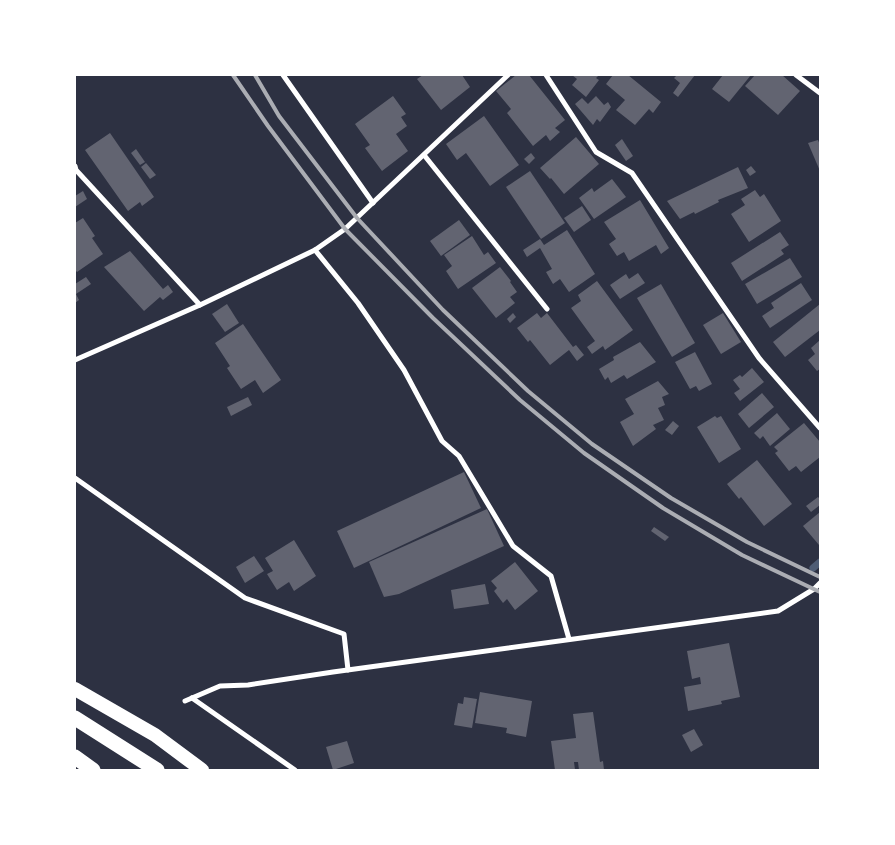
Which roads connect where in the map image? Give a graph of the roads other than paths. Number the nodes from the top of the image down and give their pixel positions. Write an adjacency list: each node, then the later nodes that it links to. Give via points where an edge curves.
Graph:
1 (283, 75): 8 (street)
2 (508, 75): 6 (street)
3 (546, 75): 13 (street, via 596,152 632,173 759,358)
4 (796, 75): 5 (street)
5 (820, 94)
6 (424, 155): 8 (street); 11 (street)
7 (75, 166): 10 (street)
8 (373, 203): 9 (street, via 345,229)
9 (315, 250): 10 (street); 16 (street, via 358,303 404,370 442,441 459,456 513,546 551,576)
10 (200, 305): 12 (street)
11 (547, 309)
12 (75, 360)
13 (820, 428)
14 (75, 478): 17 (street, via 245,598 344,634)
15 (820, 583): 16 (street, via 778,611)
16 (569, 639): 17 (street)
17 (348, 670): 19 (street, via 220,686)
18 (75, 689): 25 (highway, via 155,735)
19 (192, 698): 20 (street); 26 (street)
20 (185, 701)
21 (75, 718): 24 (highway)
22 (75, 757): 23 (highway)
23 (93, 770)
24 (156, 770)
25 (202, 770)
26 (295, 770)

